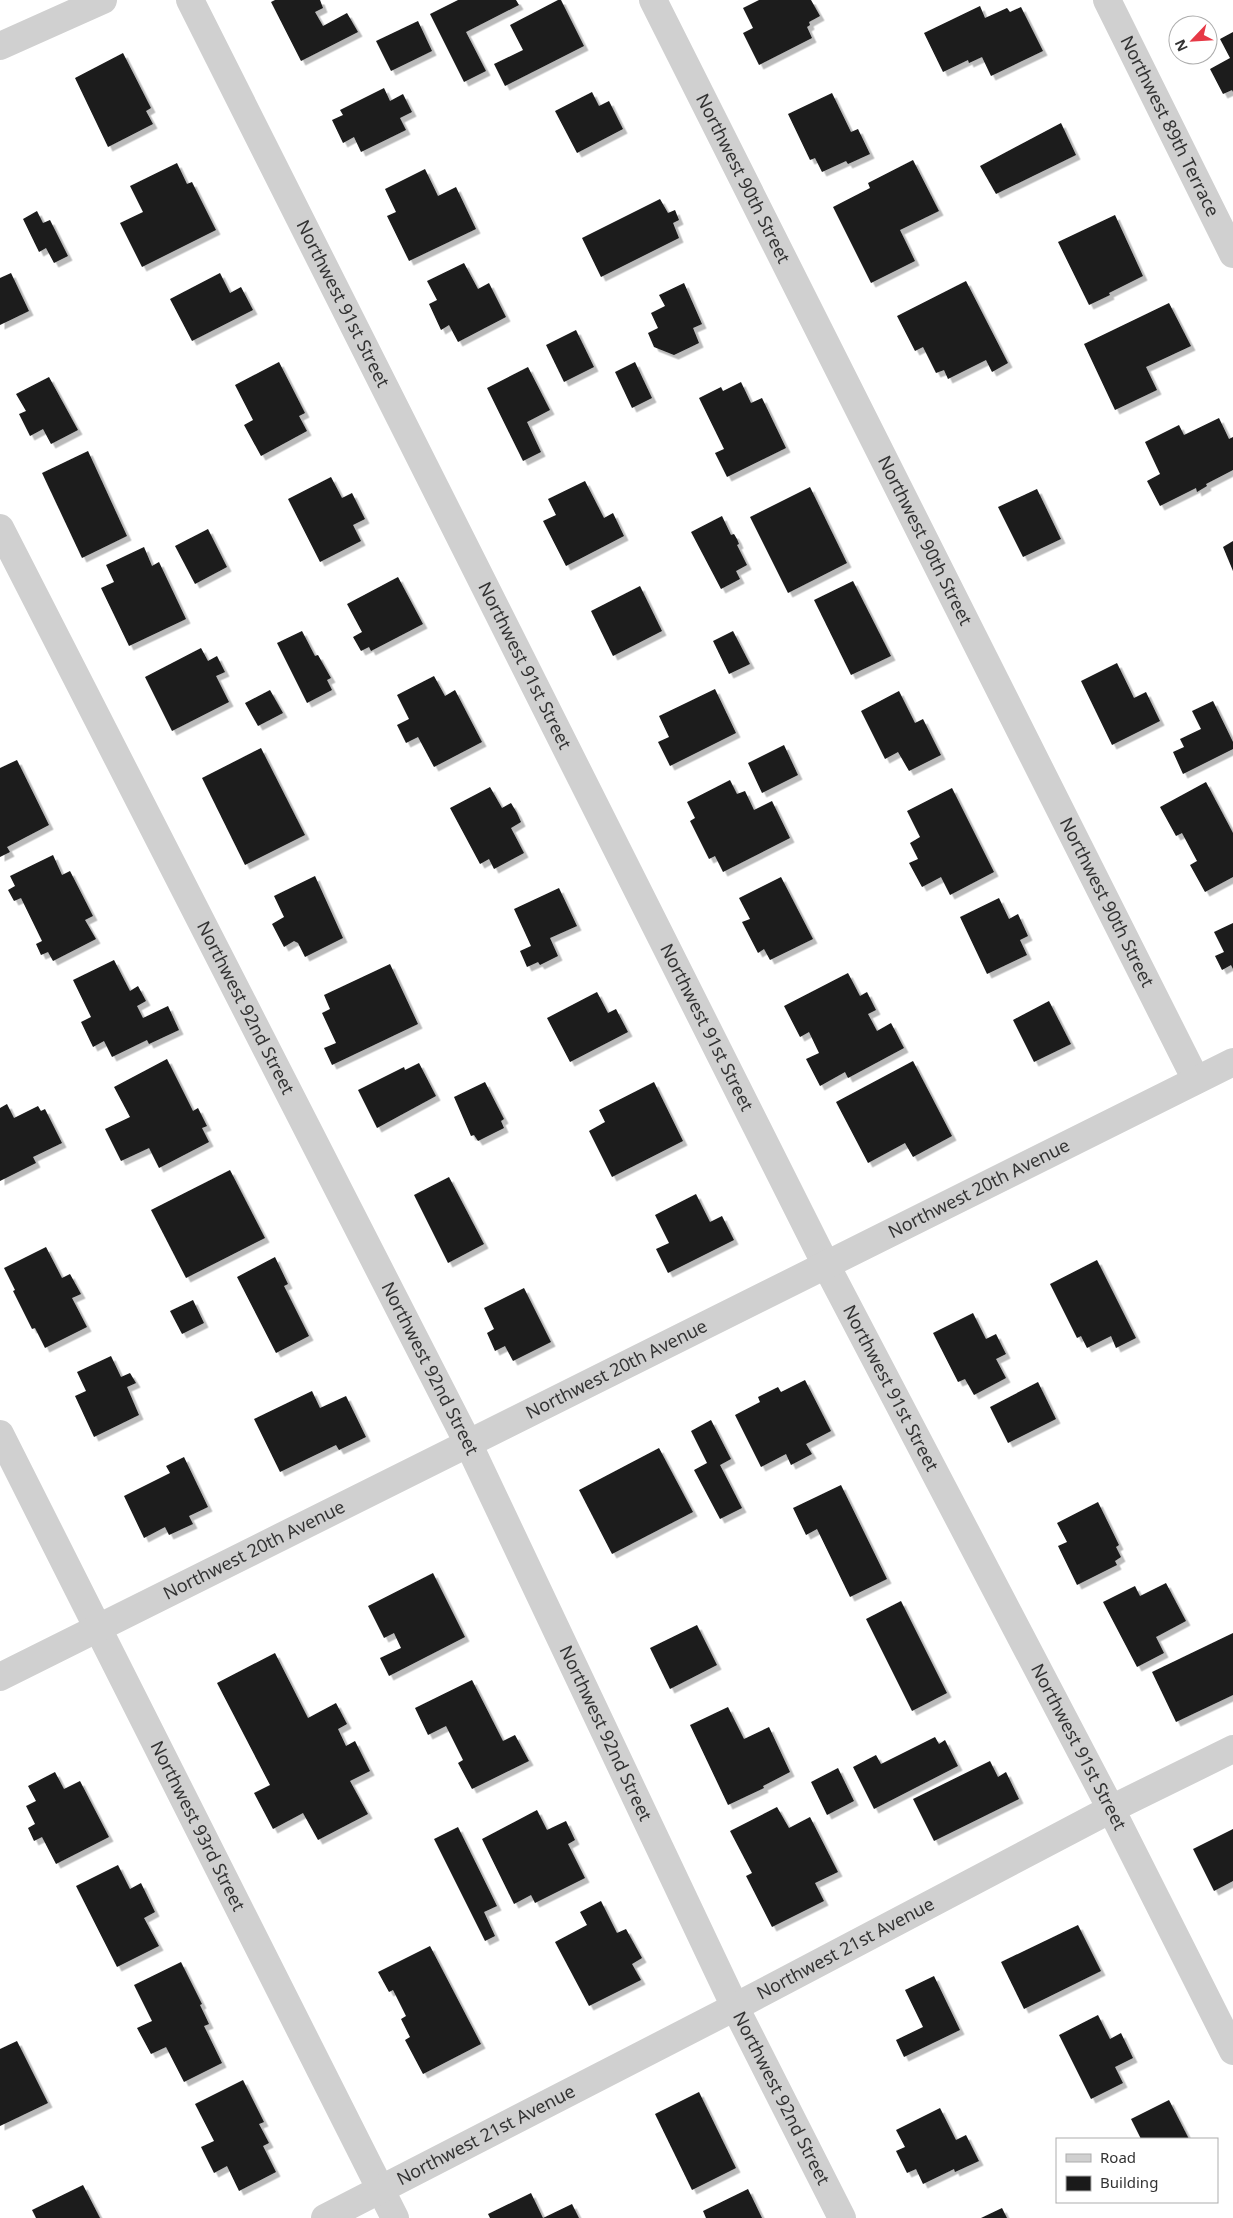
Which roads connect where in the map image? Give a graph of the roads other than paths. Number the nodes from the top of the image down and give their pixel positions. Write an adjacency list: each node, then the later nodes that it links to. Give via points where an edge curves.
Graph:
1 (102, 0): 5 (street)
2 (190, 0): 10 (street, Northwest 91st Street)
3 (653, 0): 9 (street, Northwest 90th Street)
4 (1107, 0): 6 (street, Northwest 89th Terrace)
5 (0, 46)
6 (1233, 254)
7 (0, 528): 12 (street, Northwest 92nd Street)
8 (1233, 1062): 9 (street, Northwest 20th Avenue)
9 (1196, 1080): 10 (street, Northwest 20th Avenue)
10 (826, 1264): 12 (street, Northwest 20th Avenue); 16 (street, Northwest 91st Street)
11 (0, 1434): 13 (street, Northwest 93rd Street)
12 (468, 1444): 13 (street, Northwest 20th Avenue); 17 (street, Northwest 92nd Street)
13 (98, 1628): 14 (street, Northwest 20th Avenue); 19 (street, Northwest 93rd Street)
14 (0, 1677)
15 (1233, 1749): 16 (street, Northwest 21st Avenue)
16 (1111, 1808): 17 (street, Northwest 21st Avenue); 18 (street, Northwest 91st Street)
17 (735, 2007): 19 (street, Northwest 21st Avenue); 22 (street, Northwest 92nd Street)
18 (1233, 2051)
19 (381, 2189): 20 (street, Northwest 21st Avenue); 21 (street, Northwest 93rd Street)
20 (325, 2218)
21 (395, 2218)
22 (842, 2218)

